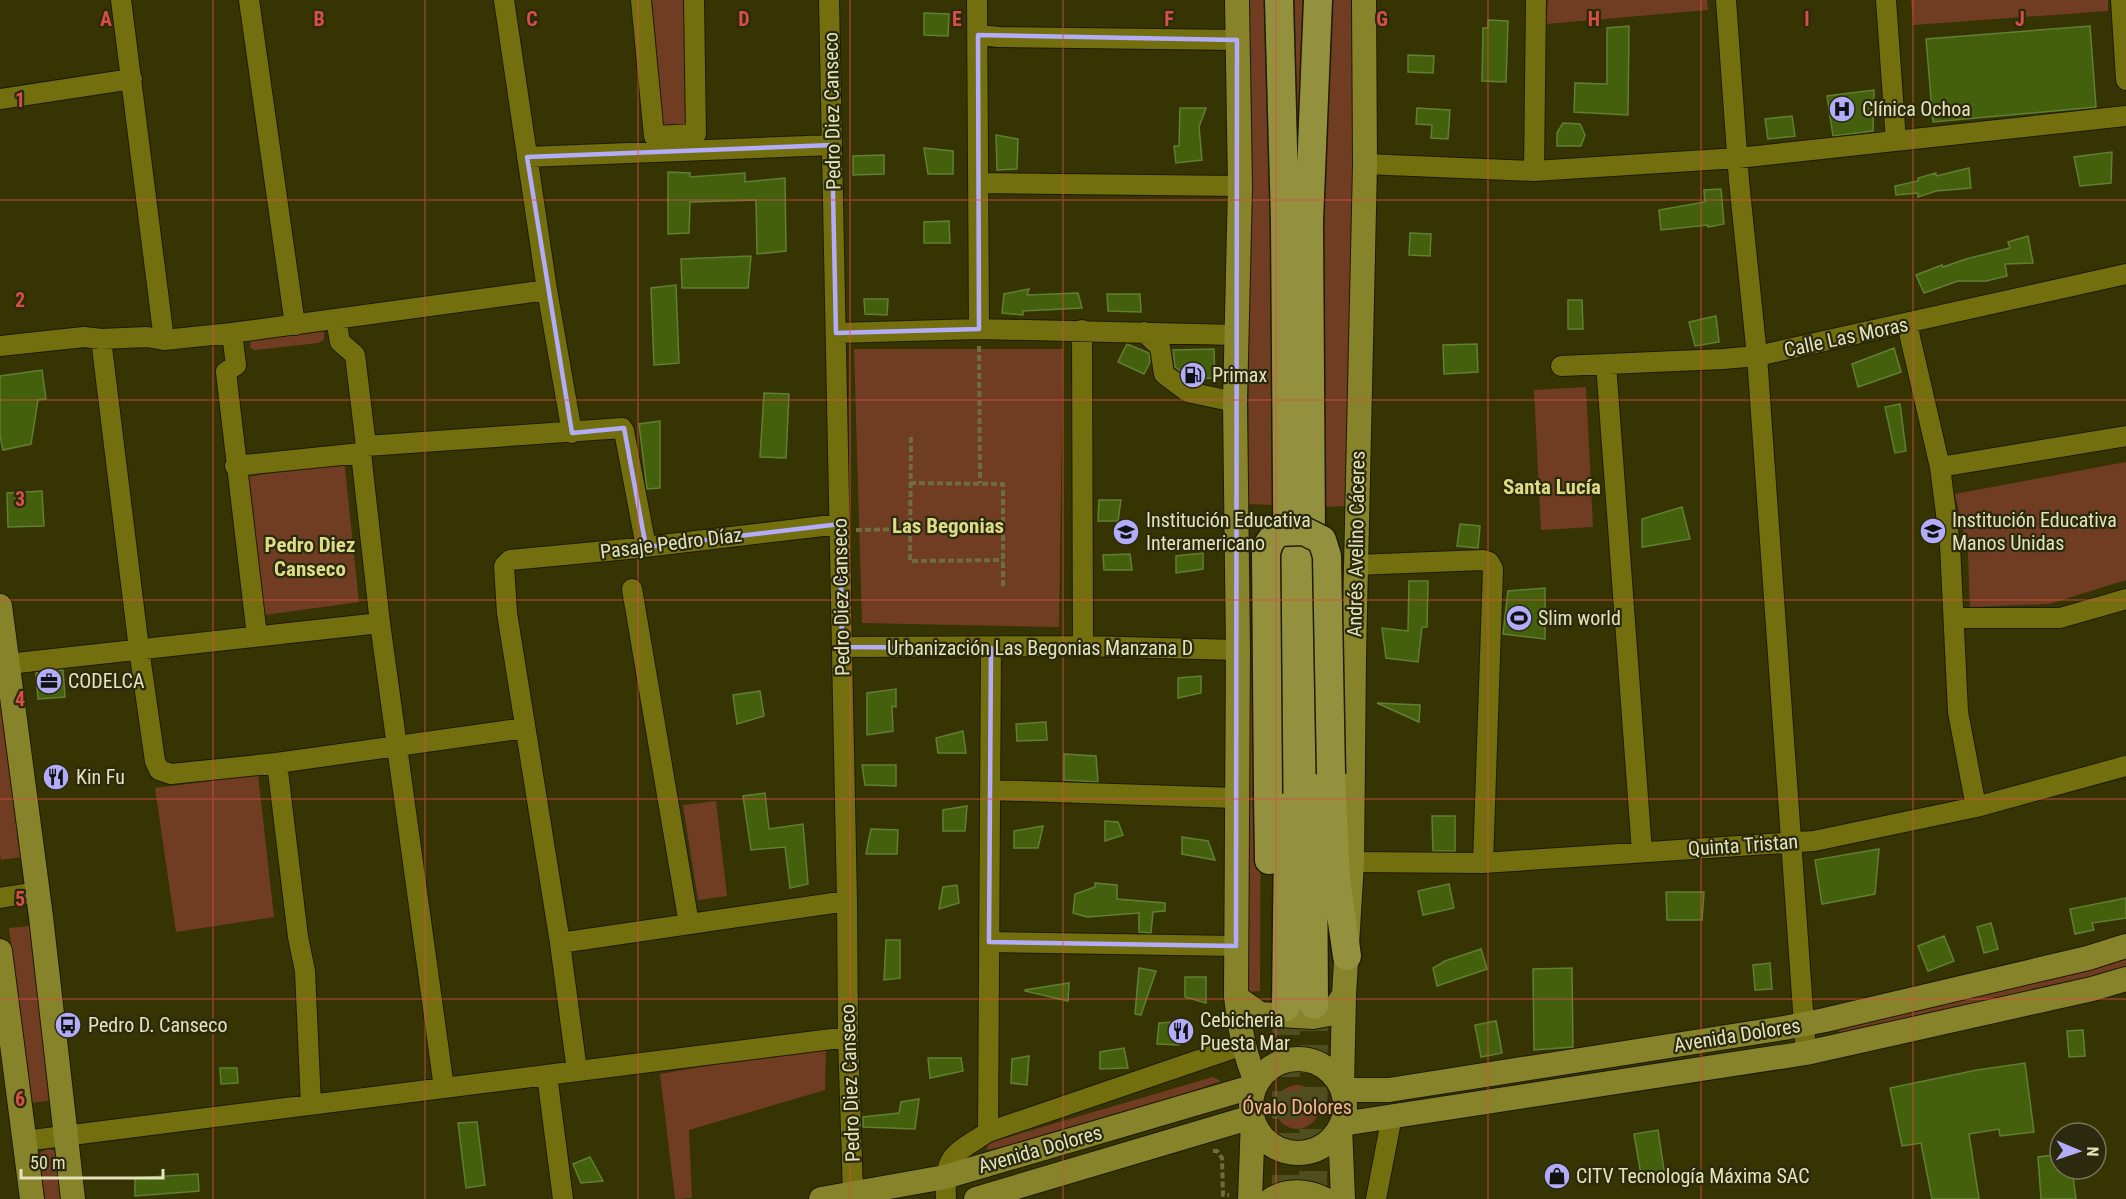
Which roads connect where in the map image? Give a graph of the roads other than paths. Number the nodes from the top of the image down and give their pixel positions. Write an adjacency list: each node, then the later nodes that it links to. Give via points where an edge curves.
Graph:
1 (121, 0): 18 (street)
2 (249, 0): 34 (street)
3 (504, 0): 24 (street)
4 (641, 0): 5 (street, via 654,135 696,134)
5 (694, 0)
6 (829, 0): 23 (street, Pedro Diez Canseco)
7 (977, 0): 16 (street)
8 (1237, 0): 17 (main road)
9 (1279, 0): 92 (highway)
10 (1318, 0): 92 (highway, via 1309,221)
11 (1364, 0): 26 (main road, Andrés Avelino Cáceres)
12 (1536, 0): 27 (street)
13 (1725, 0): 25 (street)
14 (1886, 0): 22 (street)
15 (2121, 0): 19 (street)
16 (978, 35): 17 (street); 28 (street)
17 (1238, 40): 29 (main road)
18 (132, 79): 20 (street); 42 (street)
19 (2126, 80)
20 (0, 99)
21 (2126, 116): 22 (street)
22 (1896, 141): 25 (street)
23 (832, 145): 24 (street); 39 (street, Pedro Diez Canseco)
24 (527, 157): 31 (street)
25 (1738, 158): 27 (street); 44 (street)
26 (1365, 164): 27 (street); 55 (main road, Andrés Avelino Cáceres)
27 (1534, 171)
28 (978, 183): 29 (street); 35 (street)
29 (1240, 186): 40 (main road)
30 (2126, 274): 33 (street, Calle Las Moras)
31 (547, 290): 32 (street); 48 (street)
32 (336, 319): 34 (street); 50 (street, via 340,342 355,355)
33 (1907, 324): 44 (street, Calle Las Moras); 52 (street)
34 (295, 325): 38 (street)
35 (979, 329): 36 (street); 39 (street)
36 (1082, 330): 37 (street); 62 (street)
37 (1144, 332): 40 (street); 47 (street, via 1161,347 1164,374 1188,392)
38 (232, 333): 42 (street); 51 (street, via 236,365 226,372)
39 (836, 333): 53 (street, Pedro Diez Canseco)
40 (1236, 335): 47 (main road)
41 (101, 339): 42 (street); 43 (street, via 84,337); 65 (street)
42 (164, 340)
43 (0, 346)
44 (1757, 356): 45 (street, Calle Las Moras); 75 (street)
45 (1606, 364): 46 (street, Calle Las Moras); 76 (street)
46 (1561, 366)
47 (1235, 402): 66 (main road)
48 (572, 433): 50 (street); 54 (street, via 624,430)
49 (2126, 436): 52 (street)
50 (364, 449): 51 (street); 60 (street)
51 (235, 466): 61 (street)
52 (1940, 467): 59 (street)
53 (840, 527): 54 (street, Pasaje Pedro Díaz); 63 (street, Pedro Diez Canseco)
54 (646, 547): 68 (street, Pasaje Pedro Díaz, via 510,560 504,566 507,613)
55 (1356, 565): 77 (main road, Andrés Avelino Cáceres); 78 (street, via 1483,560 1493,569)
56 (632, 589): 82 (street)
57 (2126, 599): 59 (street, via 2060,618)
58 (0, 606): 67 (main road)
59 (1955, 618): 74 (street, via 1958,712)
60 (380, 622): 61 (street); 69 (street)
61 (256, 636): 65 (street)
62 (1083, 646): 64 (street, Urbanización Las Begonias Manzana D); 66 (street, Urbanización Las Begonias Manzana D)
63 (842, 647): 64 (street, Urbanización Las Begonias Manzana D); 81 (street, Pedro Diez Canseco)
64 (991, 648): 72 (street)
65 (139, 649): 67 (street); 70 (street, via 159,770 171,774)
66 (1238, 650): 73 (main road)
67 (8, 664): 79 (main road)
68 (525, 728): 69 (street); 84 (street)
69 (398, 744): 70 (street); 100 (street)
70 (277, 763): 102 (street, via 305,971)
71 (2126, 766): 74 (street, Quinta Tristan)
72 (990, 790): 73 (street); 83 (street)
73 (1236, 798): 85 (main road)
74 (1976, 807): 75 (street, Quinta Tristan, via 1814,841)
75 (1792, 842): 76 (street, Quinta Tristan); 93 (street)
76 (1642, 852): 78 (street, Quinta Tristan)
77 (1352, 862): 78 (street, Quinta Tristan); 88 (main road, Andrés Avelino Cáceres)
78 (1483, 863)
79 (37, 892): 80 (street); 107 (main road)
80 (0, 898)
81 (847, 901): 82 (street); 94 (street, Pedro Diez Canseco)
82 (688, 924): 84 (street)
83 (989, 942): 85 (street); 106 (street)
84 (560, 943): 97 (street)
85 (1236, 946): 91 (main road)
86 (2126, 946): 93 (main road, Avenida Dolores)
87 (0, 951): 108 (main road)
88 (1347, 956): 90 (main road, Andrés Avelino Cáceres); 92 (highway, bridge, via 1336,880 1327,556 1322,540 1304,531 1277,532 1266,553 1272,964)
89 (2126, 979): 96 (main road, Avenida Dolores)
90 (1344, 994): 91 (main road, via 1329,1014 1313,1017 1260,1014); 101 (main road, Andrés Avelino Cáceres)
91 (1236, 997): 95 (main road)
92 (1295, 1003)
93 (1805, 1024): 96 (street); 101 (main road, Avenida Dolores, via 1389,1090)
94 (848, 1037): 97 (street); 110 (street, Pedro Diez Canseco)
95 (1243, 1045): 99 (main road); 106 (street)
96 (1806, 1053): 103 (main road, Avenida Dolores)
97 (578, 1071): 98 (street)
98 (547, 1075): 100 (street); 113 (street)
99 (1256, 1085): 101 (main road, via 1278,1063 1308,1059 1334,1075); 104 (main road, via 1251,1101); 109 (main road, Avenida Dolores)
100 (444, 1088): 102 (street)
101 (1342, 1089): 105 (main road, via 1345,1113)
102 (311, 1105): 107 (street)
103 (1392, 1116): 105 (main road, Avenida Dolores); 120 (street)
104 (1253, 1119): 105 (main road, via 1261,1135 1287,1152 1318,1149 1331,1140); 115 (main road, Avenida Dolores); 116 (main road)
105 (1341, 1125): 119 (main road)
106 (988, 1132): 109 (street)
107 (66, 1136): 108 (street); 112 (main road)
108 (24, 1141): 111 (main road)
109 (947, 1177): 110 (main road, Avenida Dolores)
110 (853, 1193): 114 (main road, Avenida Dolores)
111 (32, 1199)
112 (73, 1199)
113 (563, 1199)
114 (822, 1199)
115 (976, 1199)
116 (1250, 1199)
117 (1272, 1199): 118 (main road, via 1295,1192)
118 (1324, 1199)
119 (1343, 1199)
120 (1376, 1199)

